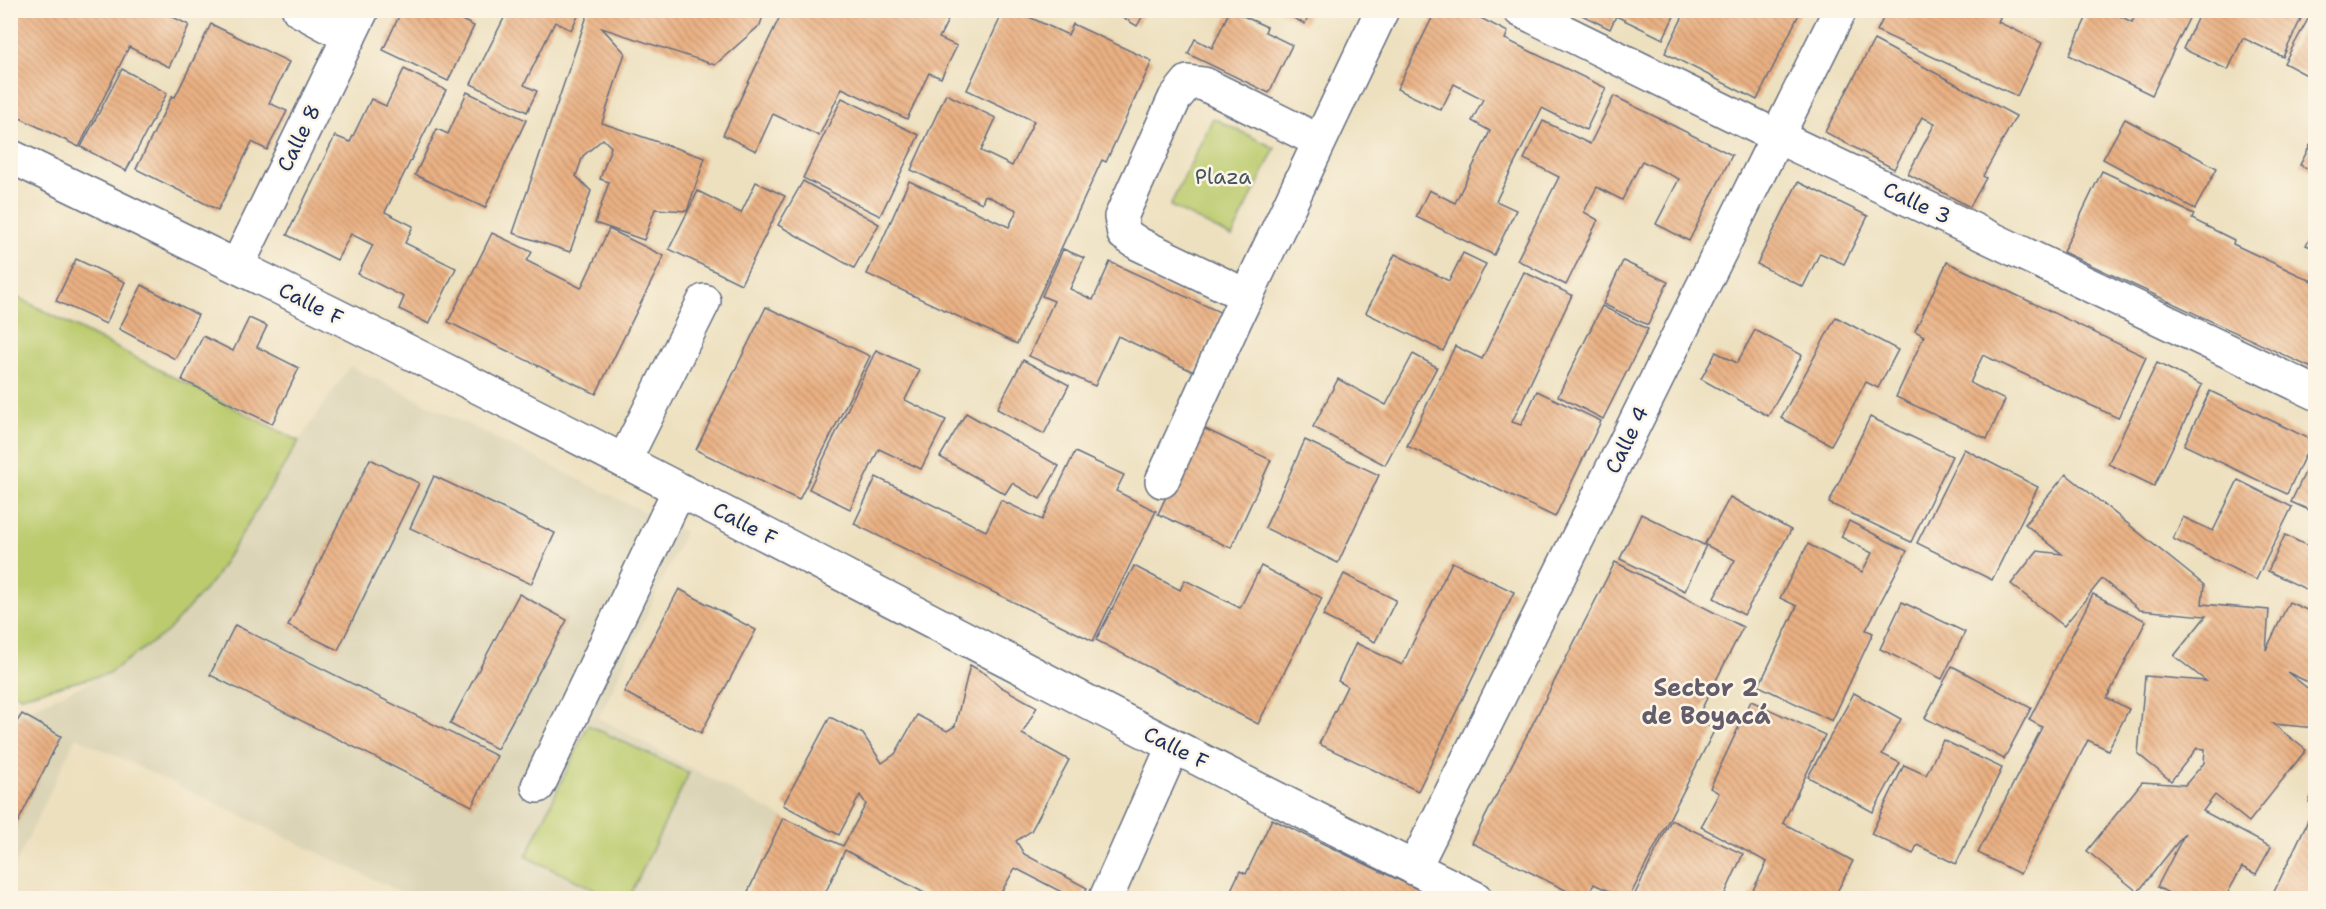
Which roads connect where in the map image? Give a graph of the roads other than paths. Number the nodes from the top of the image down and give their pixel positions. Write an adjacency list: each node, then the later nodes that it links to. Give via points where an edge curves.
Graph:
1 (299, 10): 5 (street)
2 (1382, 10): 7 (street)
3 (1520, 10): 6 (street, Calle 3)
4 (1840, 10): 6 (street, Calle 4)
5 (355, 24): 9 (street, Calle 8)
6 (1778, 137): 12 (street, Calle 3); 18 (street, Calle 4)
7 (1319, 141): 10 (street); 10 (street, via 1204,84 1188,82 1175,98 1121,217 1124,234)
8 (10, 156): 9 (street, Calle F)
9 (237, 266): 13 (street, Calle F)
10 (1247, 296): 14 (street)
11 (704, 301): 13 (street)
12 (2316, 393)
13 (624, 461): 15 (street, Calle F)
14 (1162, 481)
15 (679, 489): 16 (street, Calle F); 17 (street)
16 (1173, 747): 18 (street, Calle F); 19 (street)
17 (537, 786)
18 (1414, 868): 20 (street, Calle F)
19 (1106, 898)
20 (1475, 898)

